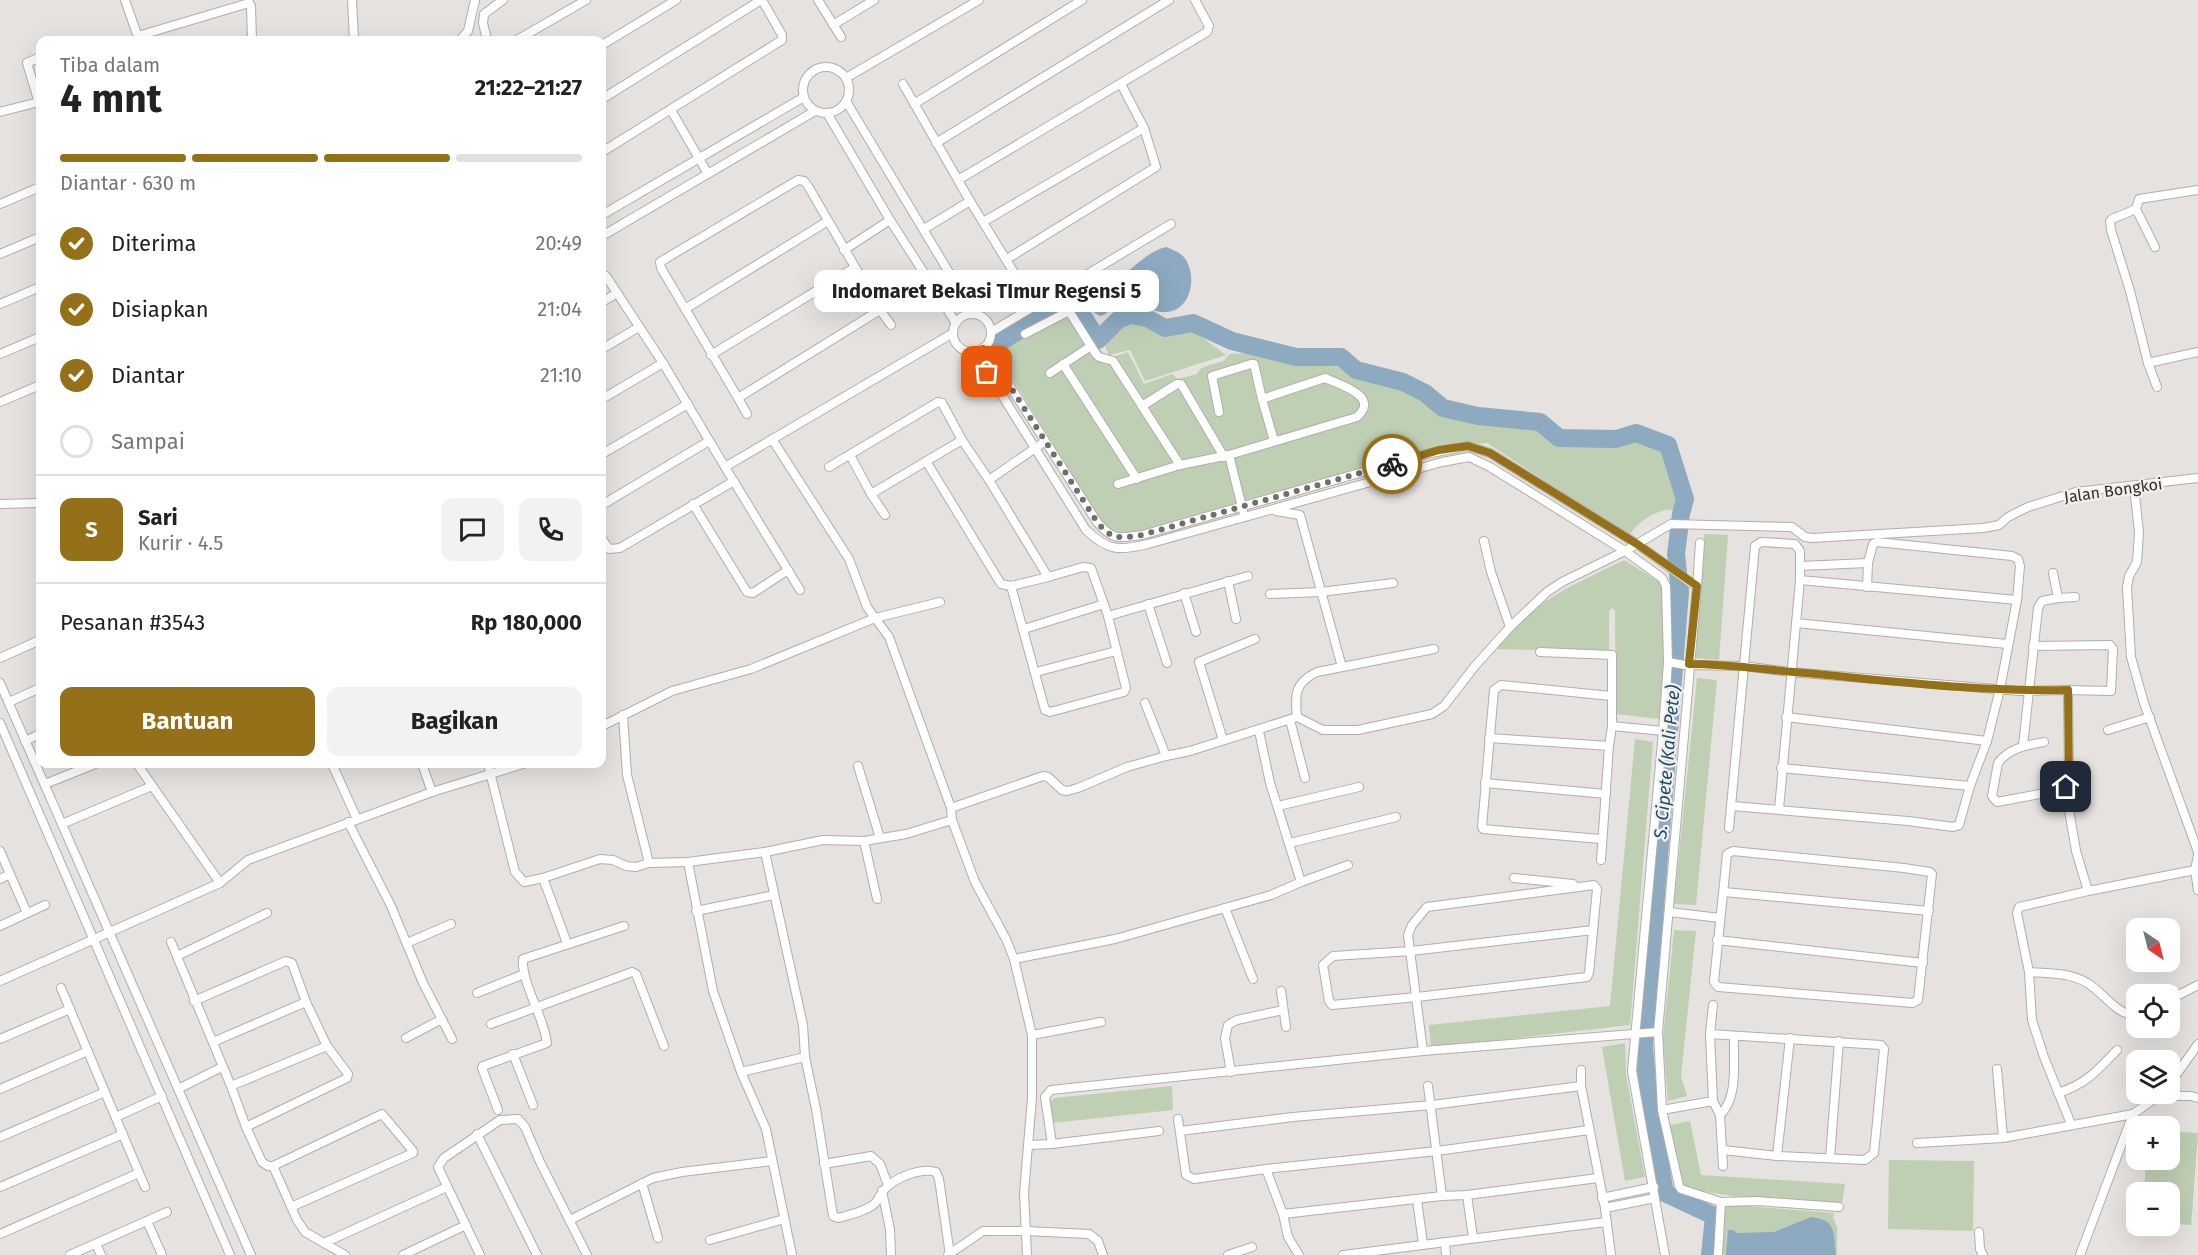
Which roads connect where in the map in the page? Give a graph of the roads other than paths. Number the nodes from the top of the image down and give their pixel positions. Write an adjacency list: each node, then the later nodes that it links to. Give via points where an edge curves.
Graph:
1 (125, 0): 15 (street)
2 (352, 0): 18 (street)
3 (475, 0): 19 (street)
4 (503, 0): 20 (street, via 484,14)
5 (586, 0): 21 (street)
6 (676, 0): 23 (street)
7 (762, 0): 29 (street); 34 (street, via 783,35 782,40)
8 (818, 0): 14 (street)
9 (874, 0): 14 (street)
10 (979, 0): 25 (street)
11 (1082, 0): 32 (street)
12 (1169, 0): 39 (street)
13 (1195, 0): 27 (street, via 1209,26 1207,32)
14 (833, 25): 22 (street)
15 (137, 36)
16 (144, 36): 17 (street, via 249,3)
17 (252, 36)
18 (354, 36)
19 (464, 36)
20 (486, 36)
21 (524, 36)
22 (841, 37)
23 (606, 43)
24 (36, 59): 28 (street, via 27,63)
25 (846, 78): 30 (street, via 832,68 814,71 806,80); 31 (street)
26 (903, 84): 32 (street)
27 (1121, 84): 38 (street); 42 (street)
28 (36, 91)
29 (606, 97)
30 (804, 97): 35 (street); 41 (street)
31 (846, 101): 37 (street, via 838,110); 53 (street)
32 (914, 104): 39 (street)
33 (36, 105): 36 (street)
34 (671, 110): 40 (street); 41 (street)
35 (815, 111): 37 (street); 41 (street)
36 (0, 112)
37 (827, 113): 50 (street)
38 (1144, 128): 51 (street); 59 (street, via 1157,165 1155,170)
39 (936, 143): 42 (street)
40 (606, 150)
41 (704, 167): 48 (street); 54 (street)
42 (958, 180): 45 (street)
43 (36, 189): 46 (street)
44 (2198, 190): 47 (street, via 2144,197 2139,199)
45 (970, 201): 51 (street); 53 (street)
46 (0, 204)
47 (2136, 209): 56 (street); 85 (street, via 2112,219 2110,230)
48 (606, 213)
49 (828, 220): 57 (street); 67 (street); 67 (street, via 808,186 798,180 663,258 661,268)
50 (890, 220): 57 (street); 70 (street)
51 (983, 222): 59 (street)
52 (1171, 224): 73 (street)
53 (924, 229): 69 (street)
54 (606, 233)
55 (36, 239): 58 (street)
56 (2155, 247)
57 (844, 250): 60 (street)
58 (0, 254)
59 (1006, 259): 62 (street)
60 (854, 268): 68 (street); 83 (street)
61 (606, 276): 64 (street)
62 (1016, 276)
63 (36, 289): 66 (street)
64 (616, 293): 65 (street); 72 (street)
65 (606, 299)
66 (0, 304)
67 (685, 309): 83 (street)
68 (880, 310): 71 (street); 91 (street)
69 (974, 314): 70 (street, via 964,315); 73 (street, via 988,322)
70 (956, 323): 74 (street)
71 (891, 325)
72 (639, 327): 79 (street); 84 (street)
73 (992, 332): 78 (street)
74 (953, 333): 80 (street, via 960,348); 98 (street)
75 (1025, 334): 77 (street, via 1069,310)
76 (36, 339): 82 (street)
77 (1091, 346): 86 (street); 95 (street, via 1099,357 1113,361)
78 (985, 347): 80 (street); 102 (street)
79 (606, 348)
80 (975, 352): 103 (street)
81 (2198, 352): 85 (street)
82 (0, 354)
83 (711, 355): 91 (street)
84 (663, 363): 90 (street); 94 (street)
85 (2148, 363): 89 (street)
86 (1063, 364): 87 (street); 114 (street)
87 (1050, 373)
88 (36, 387): 93 (street)
89 (2157, 387)
90 (606, 397)
91 (738, 398): 97 (street)
92 (1262, 399): 96 (street, via 1254,364 1213,375); 101 (street); 101 (street, via 1324,378 1357,392 1364,403 1357,417)
93 (0, 402)
94 (688, 404): 100 (street); 105 (street)
95 (1142, 406): 107 (street, via 1171,386 1181,384); 110 (street)
96 (1219, 412)
97 (747, 414)
98 (772, 439): 111 (street); 156 (street, via 849,558)
99 (962, 440): 106 (street, via 938,402); 108 (street); 115 (street)
100 (709, 441): 111 (street); 121 (street)
101 (1274, 441): 107 (street)
102 (1044, 442): 103 (street); 124 (street, via 1097,522 1113,537 1142,535)
103 (1034, 449): 115 (street); 127 (street, via 1086,530 1105,546 1130,549)
104 (1439, 450): 109 (street); 124 (street); 130 (street, via 1468,446 1490,453)
105 (606, 452)
106 (850, 455): 112 (street); 119 (street)
107 (1227, 456): 110 (street); 124 (street)
108 (926, 461): 119 (street); 142 (street, via 1001,584)
109 (1442, 462): 125 (street); 132 (street, via 1469,457 1490,466)
110 (1180, 465): 114 (street)
111 (725, 467): 116 (street)
112 (829, 467)
113 (2198, 478): 118 (street, Jalan Bongkoi)
114 (1137, 479): 117 (street)
115 (989, 480): 138 (street)
116 (734, 482): 123 (street); 135 (street)
117 (1118, 484)
118 (2134, 487): 130 (street, Jalan Bongkoi, via 2076,492 2028,507 1999,525 1983,528 1823,538 1805,537 1792,527 1685,523 1671,524); 187 (street, via 2139,532 2137,562 2127,588 2131,657)
119 (871, 494): 126 (street)
120 (36, 503): 122 (street)
121 (606, 503)
122 (0, 504)
123 (693, 504): 131 (street, via 620,548 609,549); 135 (street, via 747,592 753,593)
124 (1242, 506): 127 (street)
125 (1269, 511): 127 (street); 146 (street, via 1300,515)
126 (885, 514)
127 (1244, 518)
128 (1484, 541): 159 (street)
129 (1700, 543): 143 (street)
130 (1637, 544): 132 (street); 143 (street)
131 (606, 545)
132 (1625, 551): 159 (street, via 1562,582); 171 (street, via 1664,582)
133 (1868, 563): 134 (street); 144 (street); 151 (street, via 1877,542 2012,556 2020,566)
134 (1800, 566): 139 (street); 173 (street, via 1800,551 1795,544 1761,542 1755,546)
135 (788, 570): 145 (street)
136 (2053, 573): 150 (street)
137 (1248, 576): 140 (street)
138 (1048, 577): 142 (street); 153 (street, via 1088,566)
139 (1800, 580): 144 (street); 158 (street)
140 (1228, 581): 147 (street); 157 (street)
141 (1393, 583): 146 (street)
142 (1011, 586): 160 (street)
143 (1697, 586): 172 (street)
144 (1867, 586): 151 (street)
145 (800, 590)
146 (1321, 592): 148 (street); 174 (street)
147 (1184, 593): 154 (street); 161 (street)
148 (1270, 594)
149 (2075, 597): 150 (street)
150 (2058, 598): 165 (street, via 2039,604)
151 (2017, 600): 164 (street)
152 (940, 602): 156 (street)
153 (1104, 604): 155 (street); 160 (street)
154 (1149, 604): 155 (street); 170 (street)
155 (1108, 616): 167 (street)
156 (875, 618): 185 (street, via 751,669 672,691); 226 (street, via 889,637)
157 (1236, 619)
158 (1796, 623): 164 (street); 176 (street)
159 (1510, 627): 188 (street, via 1444,706 1432,714 1358,730 1323,730)
160 (1023, 630): 175 (street)
161 (1196, 632)
162 (1255, 639): 197 (street, via 1198,662)
163 (36, 642): 169 (street)
164 (2007, 644): 178 (street)
165 (2033, 646): 180 (street, via 2112,647 2111,691); 181 (street)
166 (1434, 649): 174 (street)
167 (1116, 651): 175 (street); 175 (street, via 1124,692 1050,712 1044,707)
168 (1540, 652): 182 (street, via 1612,655)
169 (0, 658)
170 (1167, 663)
171 (1670, 663): 172 (street); 194 (street)
172 (1687, 665): 173 (street); 263 (street)
173 (1743, 666): 176 (street); 225 (street)
174 (1342, 667): 188 (street, via 1317,672 1301,683)
175 (1036, 672)
176 (1790, 672): 178 (street); 186 (street)
177 (0, 683): 183 (street)
178 (2003, 689): 181 (street); 200 (street)
179 (36, 690): 183 (street)
180 (2068, 690): 181 (street); 203 (street, via 2066,787 1997,802 1992,796 1998,763)
181 (2025, 691): 203 (street)
182 (1611, 696): 191 (street); 196 (street, via 1501,685 1494,690)
183 (9, 702): 199 (street)
184 (1145, 703): 204 (street)
185 (623, 714): 190 (street); 244 (street, via 627,775)
186 (1786, 717): 200 (street); 214 (street)
187 (2150, 717): 192 (street); 241 (street)
188 (1293, 719): 193 (street); 216 (street)
189 (0, 723): 198 (street)
190 (606, 724)
191 (1612, 726): 194 (street); 202 (street)
192 (2108, 730)
193 (1259, 731): 197 (street); 224 (street)
194 (1663, 731): 303 (street)
195 (36, 736): 199 (street)
196 (1489, 738): 202 (street); 217 (street)
197 (1223, 740): 204 (street)
198 (4, 741): 272 (street)
199 (25, 741): 205 (street)
200 (1987, 741): 220 (street)
201 (2044, 742): 203 (street)
202 (1609, 746): 223 (street)
203 (2023, 746)
204 (1166, 756): 226 (street, via 1066,791 1043,776)
205 (36, 765)
206 (858, 766): 235 (street)
207 (38, 768): 218 (street)
208 (86, 768): 218 (street)
209 (140, 768): 219 (street)
210 (334, 768): 230 (street)
211 (423, 768): 222 (street)
212 (489, 768): 215 (street)
213 (510, 768): 215 (street)
214 (1781, 768): 220 (street); 227 (street)
215 (491, 774): 222 (street); 248 (street, via 514,872 524,882)
216 (1305, 778)
217 (1485, 783): 223 (street); 236 (street, via 1483,829)
218 (45, 784): 233 (street)
219 (153, 786): 233 (street); 252 (street)
220 (1970, 786): 227 (street, via 1959,825 1953,827)
221 (1359, 787): 224 (street)
222 (432, 792): 230 (street)
223 (1606, 794): 236 (street)
224 (1278, 806): 238 (street)
225 (1732, 806): 227 (street); 234 (street)
226 (951, 808): 231 (street)
227 (1779, 809)
228 (2069, 810): 255 (street)
229 (1396, 817): 238 (street)
230 (357, 819): 232 (street)
231 (952, 820): 235 (street); 279 (street, via 975,882)
232 (348, 822): 252 (street, via 248,860); 275 (street)
233 (62, 824): 271 (street)
234 (1729, 828)
235 (880, 838): 237 (street)
236 (1602, 839): 242 (street)
237 (864, 841): 240 (street, via 823,840); 258 (street)
238 (1290, 843): 251 (street)
239 (0, 851): 247 (street)
240 (765, 852): 243 (street); 257 (street)
241 (2198, 853): 246 (street)
242 (1601, 860)
243 (687, 862): 244 (street); 261 (street)
244 (649, 863): 248 (street, via 636,867 600,859)
245 (1348, 865): 251 (street)
246 (2195, 870): 254 (street); 255 (street)
247 (10, 874): 250 (street); 264 (street)
248 (543, 878): 276 (street)
249 (1514, 878): 253 (street)
250 (0, 879)
251 (1301, 882): 260 (street)
252 (220, 883): 271 (street)
253 (1587, 885): 270 (street, via 1597,889); 277 (street, via 1427,907 1408,935)
254 (2198, 890)
255 (2088, 891): 281 (street, via 2019,907)
256 (1724, 892): 262 (street); 262 (street, via 1727,854 1733,851 1928,870 1932,874); 266 (street)
257 (774, 895): 261 (street); 320 (street, via 802,1024)
258 (877, 900)
259 (45, 905): 264 (street)
260 (1225, 908): 279 (street, via 1115,939); 283 (street)
261 (696, 911): 325 (street, via 713,991)
262 (1929, 911): 280 (street)
263 (1669, 912): 266 (street); 302 (street)
264 (27, 913): 268 (street)
265 (267, 913): 278 (street)
266 (1720, 918): 273 (street)
267 (451, 924): 275 (street)
268 (0, 926)
269 (624, 926): 276 (street)
270 (1593, 930): 277 (street); 290 (street, via 1587,977)
271 (110, 933): 272 (street); 331 (street)
272 (94, 940): 284 (street); 334 (street)
273 (1717, 940): 280 (street); 280 (street, via 1714,982 1718,987 1913,1003 1918,1000)
274 (171, 942): 278 (street)
275 (407, 943): 298 (street)
276 (567, 943): 282 (street, via 524,959)
277 (1411, 951): 290 (street); 290 (street, via 1333,956 1323,965 1332,1005)
278 (177, 956): 291 (street)
279 (1014, 959): 305 (street)
280 (1923, 963)
281 (2029, 972): 297 (street, via 2072,975 2092,985); 333 (street, via 2032,1020)
282 (524, 974): 288 (street); 294 (street)
283 (1253, 979)
284 (0, 981)
285 (2198, 985): 289 (street)
286 (61, 988): 295 (street)
287 (1281, 991): 296 (street)
288 (477, 993)
289 (2180, 994)
290 (1417, 997): 318 (street)
291 (194, 1001): 292 (street, via 286,960 292,963); 312 (street)
292 (306, 1002): 312 (street); 314 (street)
293 (1713, 1005): 304 (street)
294 (537, 1007): 300 (street); 315 (street, via 634,973); 319 (street, via 547,1043)
295 (70, 1009): 309 (street); 317 (street)
296 (1283, 1010): 301 (street); 326 (street, via 1228,1025 1225,1038)
297 (2126, 1013)
298 (442, 1019): 307 (street); 310 (street)
299 (1101, 1022): 305 (street)
300 (491, 1024)
301 (1286, 1028)
302 (1656, 1032): 303 (street); 342 (street)
303 (1636, 1034): 318 (street); 374 (street, via 1632,1071)
304 (1710, 1034): 306 (street); 337 (street)
305 (1032, 1035): 358 (street)
306 (1734, 1037): 308 (street); 344 (street, via 1732,1093)
307 (406, 1038)
308 (1790, 1038): 311 (street); 361 (street)
309 (0, 1039)
310 (452, 1039)
311 (1839, 1041): 362 (street); 362 (street, via 1881,1045 1884,1054 1874,1153 1864,1160)
312 (213, 1042): 321 (street)
313 (2198, 1044): 323 (street)
314 (327, 1046): 327 (street); 348 (street, via 347,1078)
315 (664, 1046)
316 (2116, 1050): 333 (street, via 2088,1080)
317 (88, 1051): 330 (street); 332 (street)
318 (1423, 1051): 326 (street)
319 (513, 1054): 339 (street); 341 (street, via 482,1068)
320 (805, 1057): 325 (street); 364 (street)
321 (222, 1067): 327 (street); 331 (street)
322 (1997, 1069): 355 (street)
323 (2180, 1069)
324 (1581, 1070): 329 (street)
325 (741, 1072): 363 (street, via 766,1129)
326 (1231, 1072): 357 (street, via 1051,1090 1045,1097)
327 (231, 1086): 348 (street)
328 (1428, 1086): 340 (street)
329 (1581, 1086): 340 (street); 349 (street)
330 (0, 1089)
331 (178, 1089): 407 (street)
332 (105, 1092): 345 (street); 354 (street)
333 (2058, 1093): 347 (street)
334 (162, 1096): 345 (street); 406 (street)
335 (2180, 1096): 336 (street)
336 (2198, 1098)
337 (1713, 1101): 342 (street); 344 (street)
338 (2147, 1104): 343 (street)
339 (533, 1105)
340 (1432, 1105): 351 (street); 360 (street)
341 (498, 1110)
342 (1662, 1110): 381 (street, via 1679,1186)
343 (2133, 1114): 347 (street); 426 (street)
344 (1720, 1115): 359 (street)
345 (116, 1117): 352 (street)
346 (1178, 1119): 351 (street)
347 (2071, 1124): 355 (street)
348 (246, 1127): 365 (street, via 262,1162)
349 (1589, 1130): 360 (street); 369 (street)
350 (1159, 1131): 357 (street)
351 (1180, 1131): 367 (street, via 1188,1178)
352 (123, 1134): 368 (street); 371 (street)
353 (477, 1134): 373 (street, via 438,1167); 388 (street, via 500,1120 518,1119); 411 (street)
354 (0, 1137)
355 (2003, 1138): 356 (street)
356 (1917, 1143)
357 (1052, 1144): 358 (street)
358 (1029, 1145): 392 (street)
359 (1723, 1150): 361 (street); 366 (street)
360 (1437, 1151): 367 (street); 377 (street)
361 (1777, 1156): 362 (street)
362 (1830, 1158)
363 (772, 1161): 370 (street, via 682,1172); 387 (street)
364 (824, 1164): 375 (street, via 871,1156 880,1164); 375 (street, via 835,1218 870,1207)
365 (273, 1166): 382 (street); 382 (street, via 382,1114 413,1151)
366 (1723, 1166)
367 (1266, 1169): 386 (street)
368 (139, 1173): 372 (street); 394 (street)
369 (1598, 1178): 376 (street); 378 (street)
370 (642, 1183): 388 (street); 395 (street)
371 (0, 1187)
372 (145, 1187)
373 (447, 1187): 391 (street); 399 (street)
374 (1654, 1187): 378 (street); 379 (street)
375 (885, 1188): 414 (street); 415 (street, via 916,1173 936,1172)
376 (1467, 1195): 377 (street); 396 (street)
377 (1442, 1196): 380 (street)
378 (1602, 1198): 384 (street)
379 (1655, 1198): 384 (street); 423 (street)
380 (1417, 1200): 386 (street); 401 (street)
381 (1720, 1202): 383 (street); 424 (street)
382 (291, 1207): 399 (street, via 305,1232)
383 (1839, 1207)
384 (1605, 1208): 390 (street)
385 (167, 1212): 389 (street)
386 (1283, 1214): 419 (street, via 1288,1237)
387 (784, 1219): 397 (street); 413 (street)
388 (570, 1220): 412 (street)
389 (147, 1221): 400 (street); 405 (street)
390 (1606, 1222): 396 (street); 422 (street)
391 (466, 1225): 409 (street); 410 (street)
392 (1025, 1231): 415 (street, via 982,1231); 416 (street); 417 (street, via 1089,1234 1098,1241)
393 (1979, 1232): 425 (street)
394 (0, 1234)
395 (658, 1238)
396 (1473, 1238): 398 (street)
397 (710, 1240)
398 (1445, 1242): 401 (street); 421 (street)
399 (324, 1243): 408 (street)
400 (96, 1244): 403 (street); 404 (street)
401 (1423, 1244): 420 (street)
402 (1252, 1247): 418 (street)
403 (70, 1255)
404 (101, 1255)
405 (162, 1255)
406 (230, 1255)
407 (251, 1255)
408 (345, 1255)
409 (403, 1255)
410 (480, 1255)
411 (537, 1255)
412 (587, 1255)
413 (792, 1255)
414 (891, 1255)
415 (949, 1255)
416 (1027, 1255)
417 (1103, 1255)
418 (1228, 1255)
419 (1299, 1255)
420 (1343, 1255)
421 (1446, 1255)
422 (1611, 1255)
423 (1665, 1255)
424 (1718, 1255)
425 (1983, 1255)
426 (2080, 1255)

